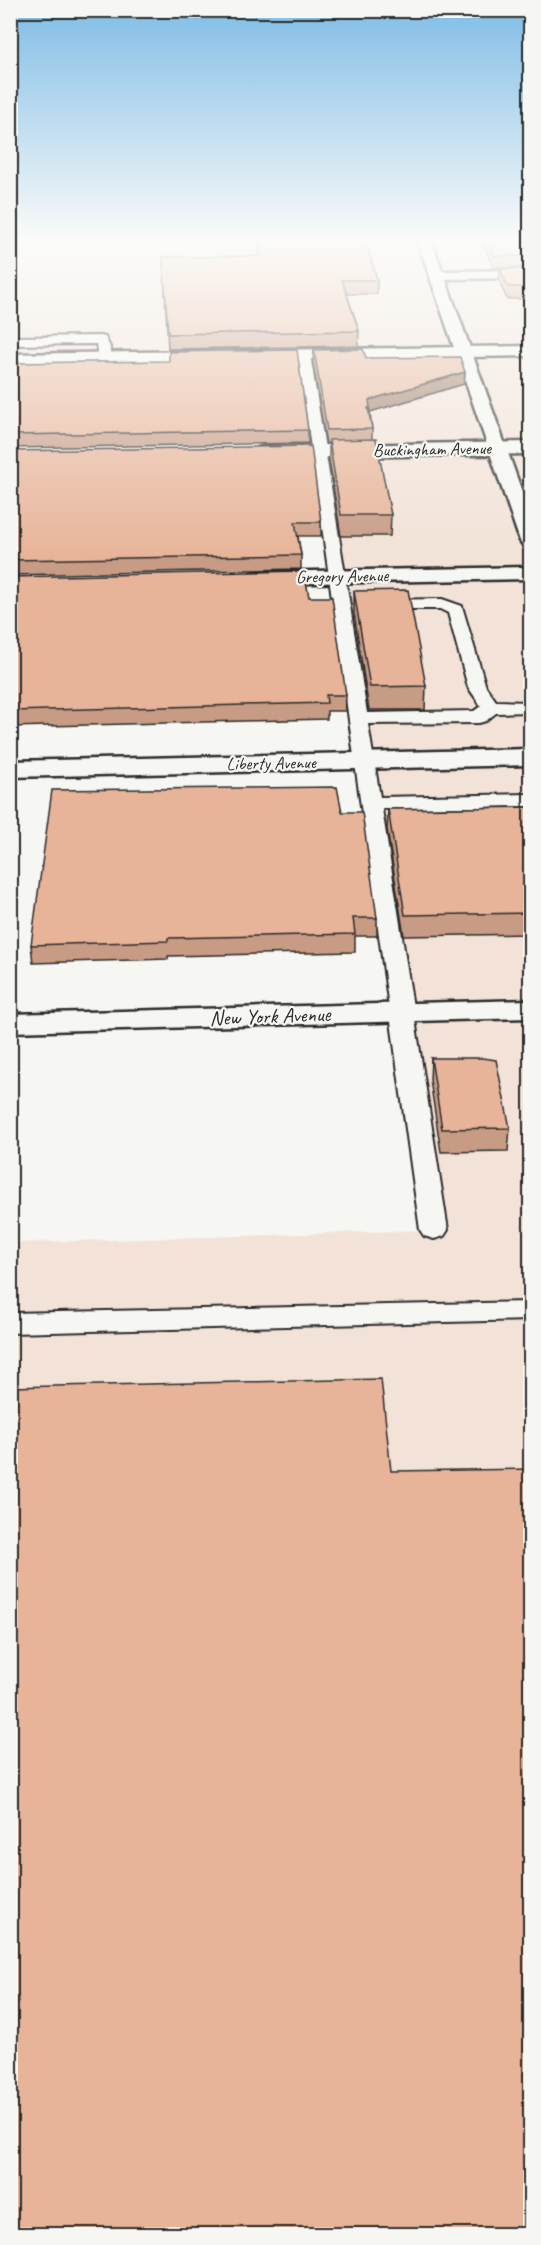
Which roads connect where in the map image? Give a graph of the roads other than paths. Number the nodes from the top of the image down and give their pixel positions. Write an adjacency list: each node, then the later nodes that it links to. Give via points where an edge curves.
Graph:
1 (104, 347): 6 (lane)
2 (461, 347): 4 (street)
3 (531, 351): 4 (street)
4 (463, 352): 5 (street); 9 (street)
5 (304, 354): 6 (street); 10 (lane)
6 (104, 357): 7 (street)
7 (10, 359)
8 (531, 448): 9 (street, Buckingham Avenue)
9 (498, 449): 10 (street, Buckingham Avenue); 12 (street)
10 (318, 451): 11 (street, Buckingham Avenue); 14 (lane)
11 (247, 452)
12 (531, 541)
13 (531, 573): 14 (street, Gregory Avenue)
14 (337, 576): 15 (street, Gregory Avenue); 16 (lane)
15 (244, 578)
16 (341, 606): 17 (lane, via 442,604 456,610 477,687); 19 (lane)
17 (491, 707): 18 (lane); 19 (lane, via 479,717)
18 (531, 707)
19 (358, 719): 21 (lane)
20 (531, 757): 21 (street, Liberty Avenue)
21 (365, 761): 22 (street, Liberty Avenue); 24 (lane)
22 (10, 769)
23 (531, 800): 24 (lane)
24 (371, 803): 26 (lane)
25 (531, 1009): 26 (street, New York Avenue)
26 (402, 1012): 27 (street, New York Avenue); 28 (lane)
27 (10, 1023)
28 (434, 1230)
29 (531, 1311): 30 (lane)
30 (10, 1323)

